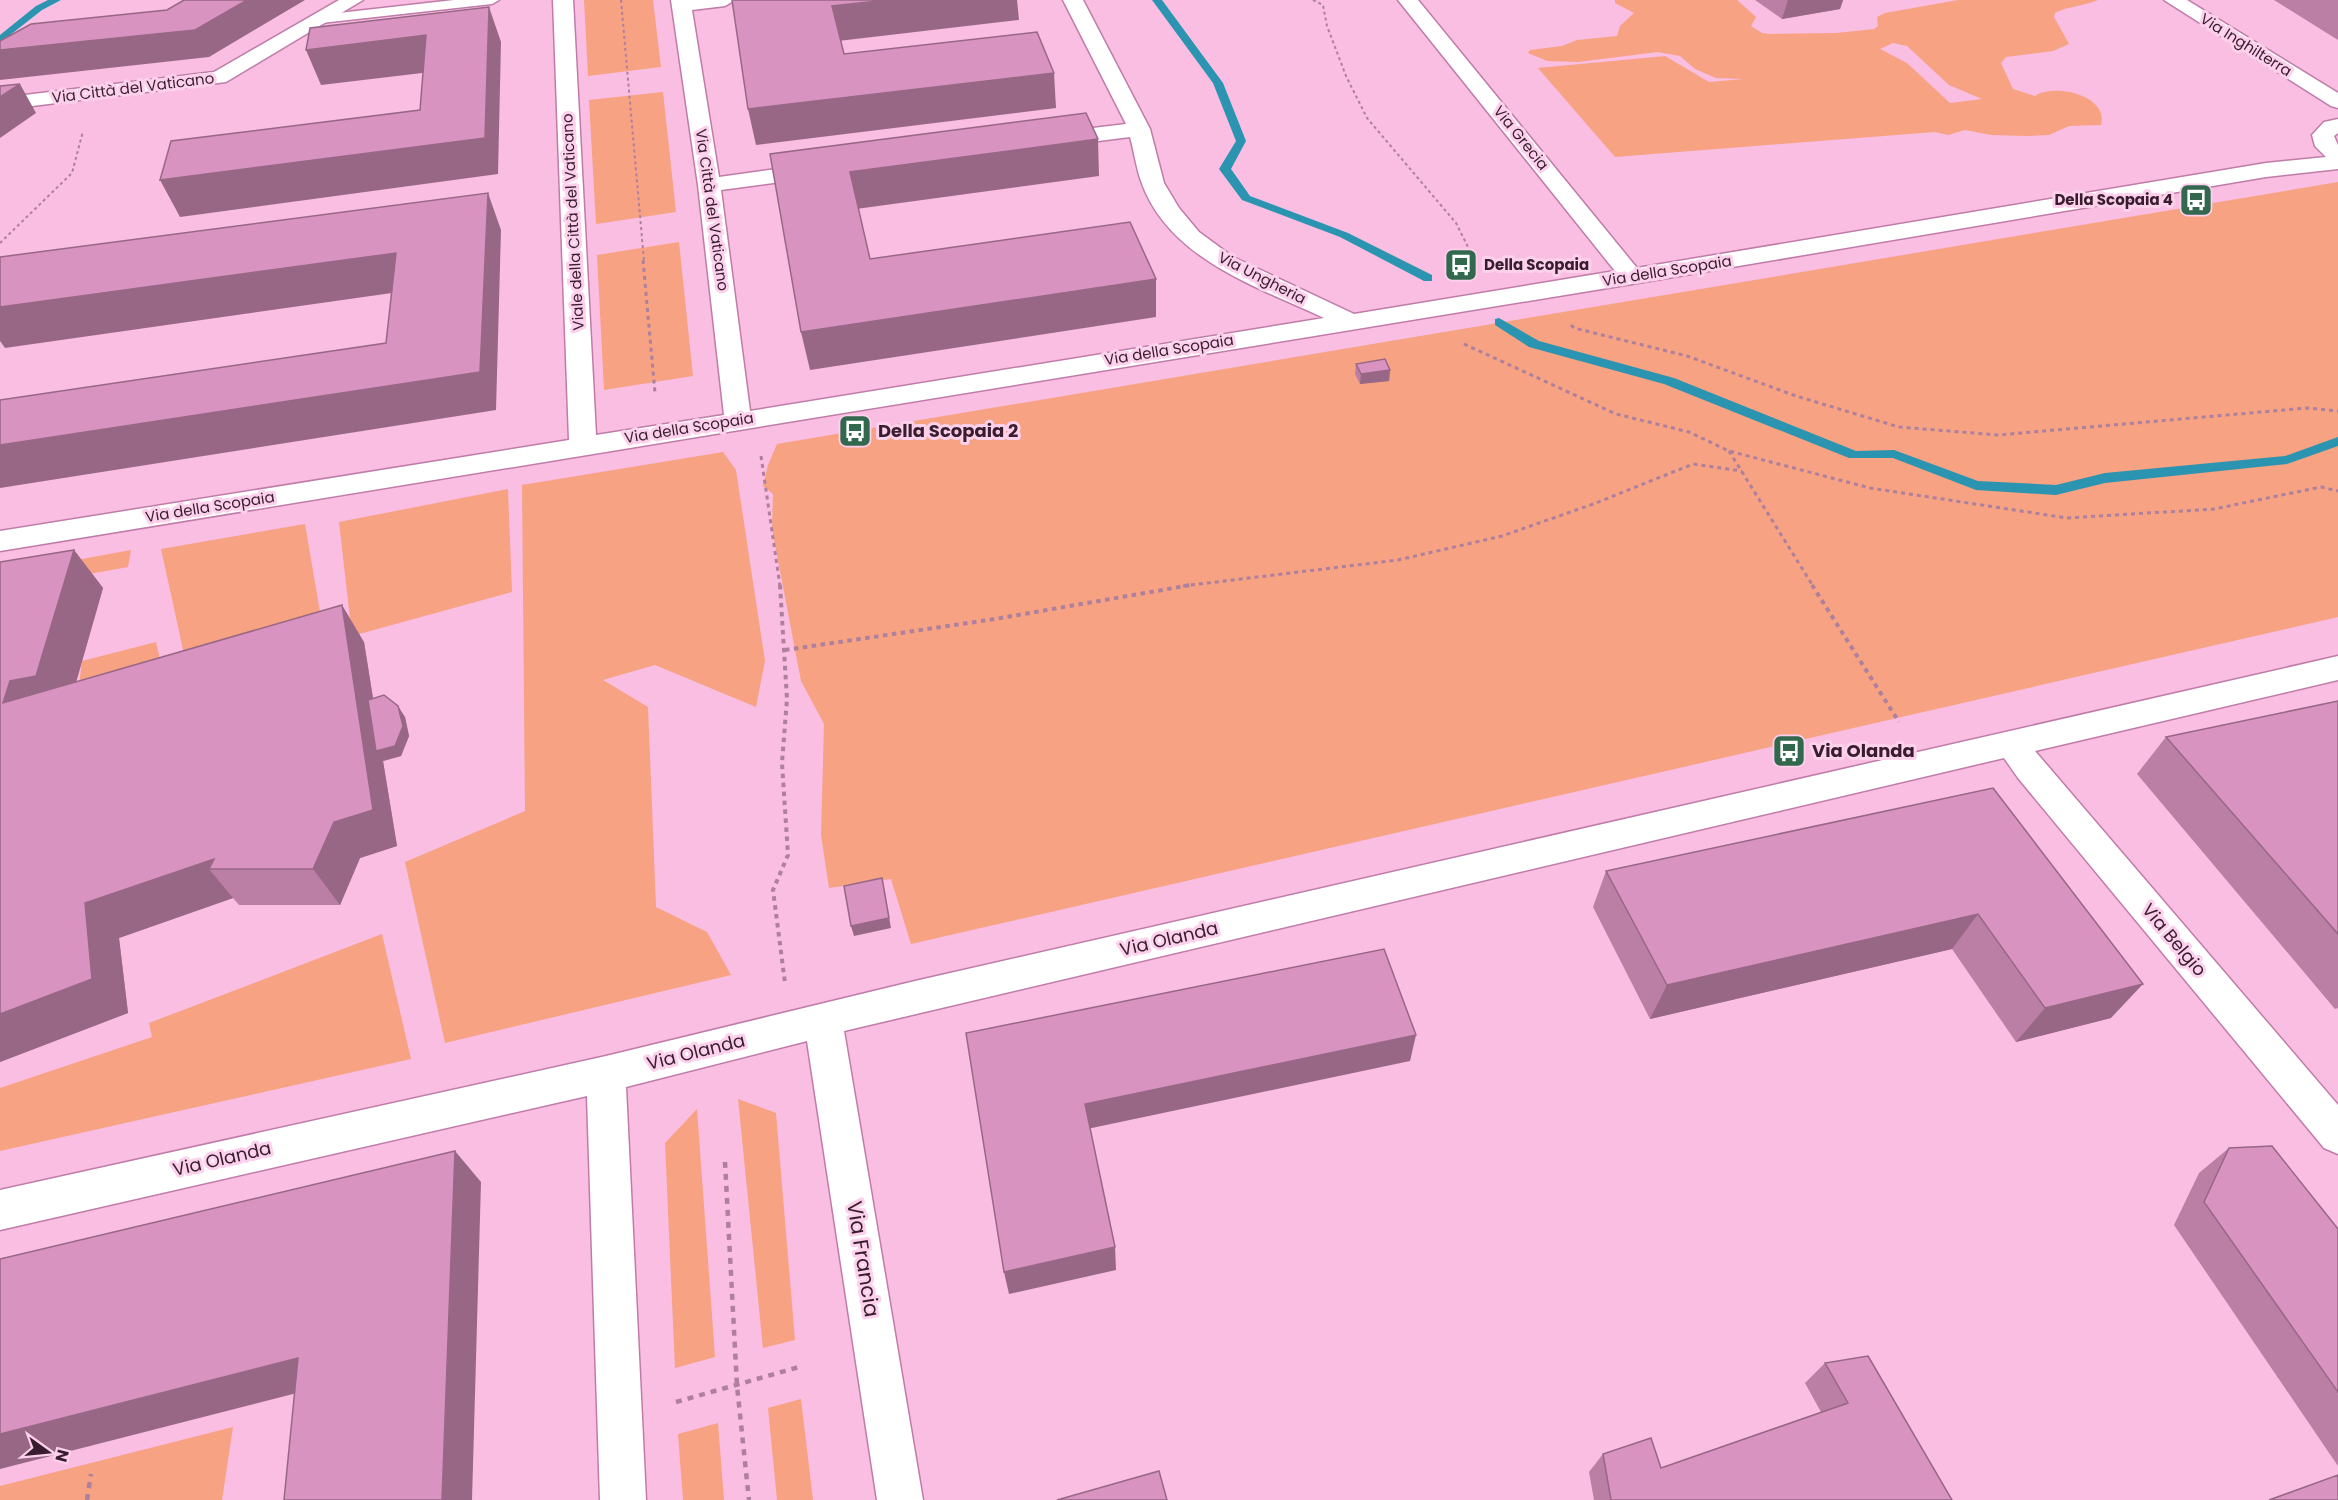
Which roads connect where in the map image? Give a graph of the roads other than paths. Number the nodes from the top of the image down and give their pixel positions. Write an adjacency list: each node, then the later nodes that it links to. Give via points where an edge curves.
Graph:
1 (353, 0): 9 (street, Via Città del Vaticano)
2 (492, 0): 9 (lane)
3 (563, 0): 21 (street, Viale della Città del Vaticano)
4 (724, 0): 8 (street)
5 (1073, 0): 13 (street, Via Ungheria)
6 (1408, 0): 18 (street, Via Grecia)
7 (2174, 0): 10 (street, Via Inghilterra)
8 (681, 2): 17 (street, Via Città del Vaticano)
9 (321, 19): 12 (street, Via Città del Vaticano, via 219,78)
10 (2317, 89): 11 (street, Via Inghilterra); 15 (street)
11 (2338, 102)
12 (0, 104)
13 (1139, 129): 14 (street); 19 (street, Via Ungheria, via 1153,183 1169,211 1191,237 1225,262)
14 (1034, 142)
15 (2334, 143): 18 (street, Via della Scopaia, via 2266,170)
16 (835, 168): 17 (street)
17 (709, 185): 20 (street, Via Città del Vaticano)
18 (1632, 277): 19 (street, Via della Scopaia)
19 (1350, 321): 20 (street, Via della Scopaia)
20 (738, 420): 21 (street, Via della Scopaia)
21 (583, 444): 22 (street, Via della Scopaia)
22 (0, 541)
23 (2338, 668): 24 (street, Via Olanda)
24 (2012, 743): 25 (street, Via Olanda); 27 (street, Via Belgio)
25 (807, 1024): 26 (street, Via Olanda); 30 (street, Via Francia)
26 (606, 1074): 28 (street, Via Olanda); 29 (street)
27 (2338, 1135)
28 (0, 1210)
29 (623, 1500)
30 (900, 1500)

